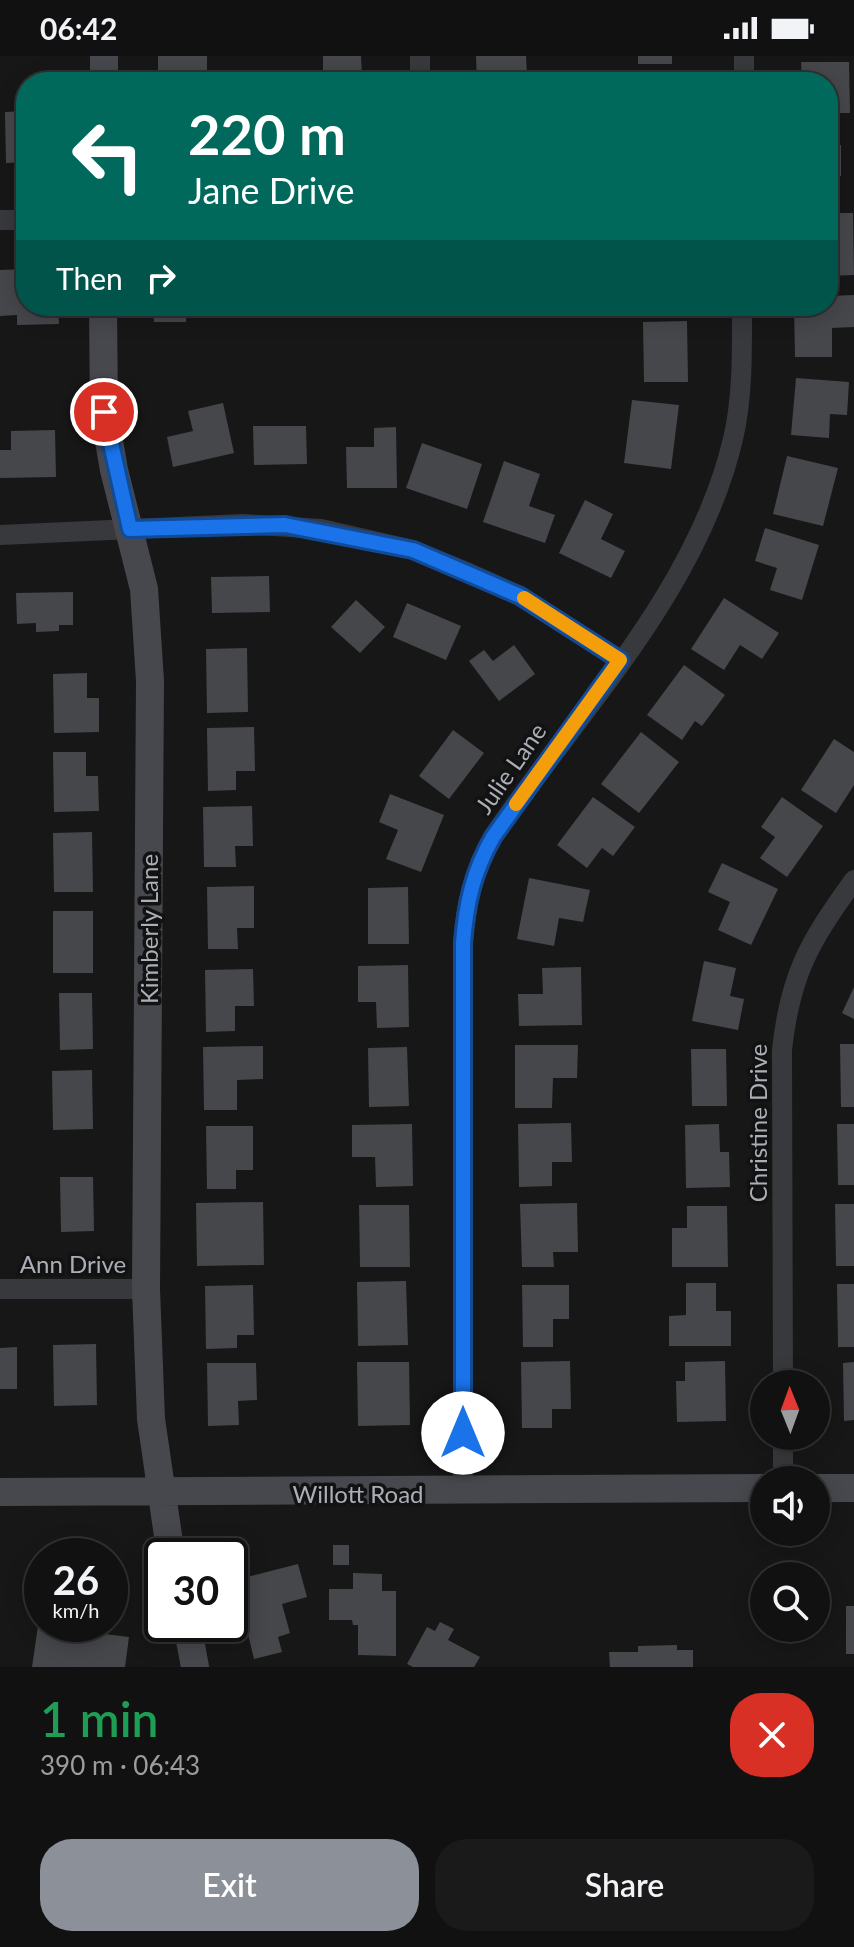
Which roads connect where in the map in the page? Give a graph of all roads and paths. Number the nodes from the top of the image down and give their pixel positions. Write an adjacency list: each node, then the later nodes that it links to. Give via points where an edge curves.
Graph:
1 (103, 316): 3 (street, Kimberly Lane, via 104,412)
2 (742, 316): 5 (street, Julie Lane, via 734,437 716,497 689,559)
3 (130, 529): 4 (street); 5 (street, via 285,525 413,550 520,596); 8 (street, Kimberly Lane, via 144,589 150,681)
4 (0, 535)
5 (620, 660): 14 (street, Julie Lane, via 493,837 476,867 466,904)
6 (854, 880): 9 (street, Christine Drive, via 813,942 787,1003 782,1050)
7 (0, 1289): 8 (street, Ann Drive)
8 (146, 1289): 15 (street, Kimberly Lane)
9 (783, 1370)
10 (750, 1488): 14 (street, Willott Road)
11 (830, 1488): 12 (street)
12 (854, 1488)
13 (0, 1492): 15 (street, Willott Road)
14 (463, 1492): 15 (street, Willott Road)
15 (160, 1493): 16 (street, Kimberly Lane)
16 (168, 1538)
17 (190, 1642): 18 (street)
18 (195, 1667)

